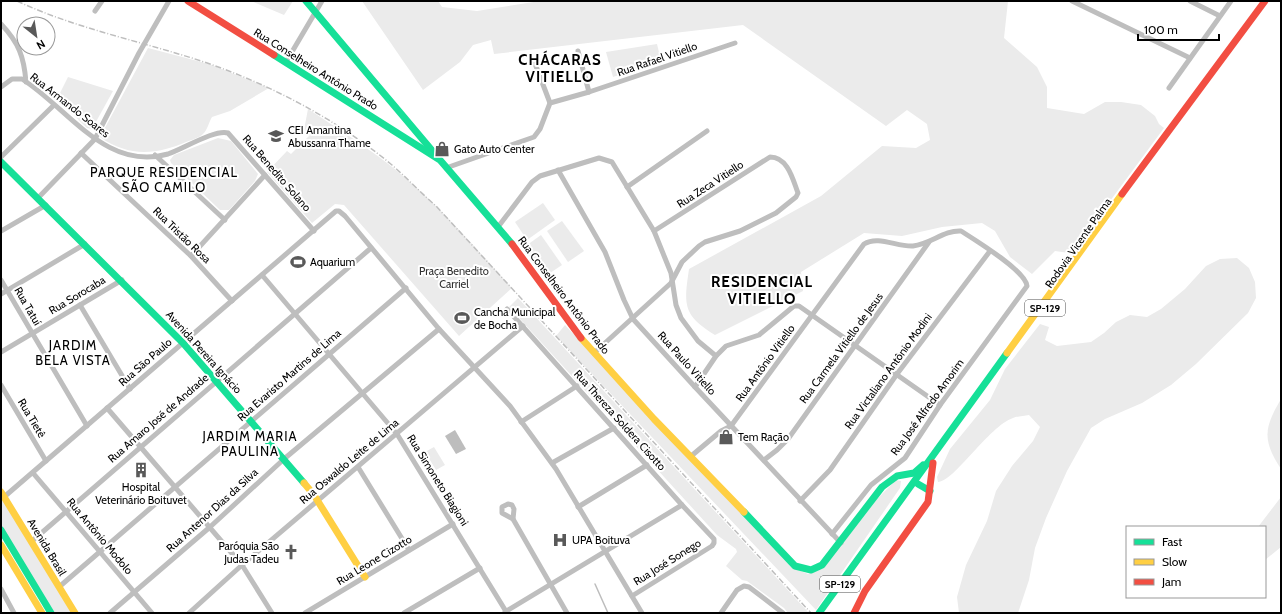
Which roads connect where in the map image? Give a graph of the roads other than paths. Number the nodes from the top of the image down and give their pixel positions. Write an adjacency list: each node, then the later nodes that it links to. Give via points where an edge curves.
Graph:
1 (102, 1): 10 (street)
2 (169, 1): 29 (street)
3 (188, 1): 19 (main road, Rua Conselheiro Antônio Prado)
4 (306, 1): 11 (main road)
5 (322, 1): 11 (street)
6 (1072, 1): 16 (street)
7 (1190, 1): 12 (street)
8 (1231, 1): 12 (street)
9 (1265, 1): 17 (main road, Rodovia Vicente Palma / SP-129)
10 (95, 11)
11 (316, 12): 19 (street); 28 (main road)
12 (1220, 16): 16 (street)
13 (1, 24): 20 (street, via 21,51)
14 (735, 43): 23 (street, Rua Rafael Vitiello)
15 (578, 51): 23 (street)
16 (1190, 58): 22 (street)
17 (1223, 58): 92 (main road, Rodovia Vicente Palma / SP-129); 98 (main road, Rodovia Vicente Palma / SP-129, via 1219,68)
18 (534, 60): 24 (street)
19 (286, 62): 30 (main road, Rua Conselheiro Antônio Prado)
20 (26, 82): 21 (street, Rua Armando Soares, via 17,78 10,79); 25 (street, Rua Armando Soares)
21 (1, 87)
22 (1169, 88)
23 (589, 92): 24 (street, Rua Rafael Vitiello)
24 (550, 103): 36 (street, via 540,129 534,137)
25 (54, 105): 29 (street, Rua Armando Soares); 33 (street)
26 (707, 131): 39 (street)
27 (223, 132): 32 (street, Rua Armando Soares, via 168,154); 38 (street, Rua Benedito Solano, via 232,135)
28 (417, 133): 30 (main road, via 416,139); 34 (main road)
29 (95, 138): 31 (street); 32 (street, Rua Armando Soares, via 112,150 127,155)
30 (412, 142): 34 (main road, Rua Conselheiro Antônio Prado)
31 (81, 153): 40 (street); 51 (street, Rua Tristão Rosa)
32 (155, 156): 42 (street)
33 (1, 157)
34 (440, 160): 36 (main road, Rua Conselheiro Antônio Prado)
35 (1, 162): 40 (main road, Avenida Pereira Ignácio)
36 (446, 168): 43 (main road, Rua Conselheiro Antônio Prado)
37 (558, 170): 39 (street, via 599,158 607,159 616,167); 43 (street, via 540,176 532,182); 65 (street, Rua Paulo Vitiello, via 605,252)
38 (265, 175): 42 (street); 45 (street, Rua Benedito Solano)
39 (627, 187): 46 (street)
40 (38, 198): 41 (main road, Avenida Pereira Ignácio)
41 (46, 205): 44 (street); 48 (main road, Avenida Pereira Ignácio)
42 (225, 220): 51 (street)
43 (498, 227): 72 (main road, Rua Conselheiro Antônio Prado)
44 (1, 231)
45 (314, 231): 49 (street, Rua São Paulo, via 340,211); 52 (street, Rua São Paulo)
46 (654, 231): 56 (street, via 671,273); 56 (street, Rua Zeca Vitiello, via 769,158 779,159 787,166 798,192 796,197 776,212 754,224 699,246 682,262)
47 (930, 242): 50 (street, Rua Antônio Vitiello, via 946,233 961,231); 64 (street, Rua Antônio Vitiello, via 912,246 875,240 864,244); 70 (street, Rua Carmela Vitiello de Jesus)
48 (85, 244): 54 (main road, Avenida Pereira Ignácio); 58 (street)
49 (371, 248): 57 (street); 63 (street, Rua Amaro José de Andrade)
50 (990, 251): 55 (street, Rua Antônio Vitiello, via 1016,270); 76 (street, Rua Victaliano Antônio Modini)
51 (191, 256): 60 (street, Rua Tristão Rosa)
52 (262, 275): 60 (street, Rua São Paulo); 63 (street, Rua Simoneto Biagioni)
53 (1, 280): 58 (street, Rua Tatuí)
54 (122, 280): 61 (street, Rua Sorocaba); 69 (main road, Avenida Pereira Ignácio)
55 (1026, 281): 83 (street, Rua José Alfredo Amorim, via 1024,290)
56 (671, 283): 65 (street); 74 (street, via 681,318 698,341)
57 (406, 288): 67 (street); 73 (street, Rua Evaristo Martins de Lima)
58 (7, 290): 59 (street); 68 (street, Rua Tatuí)
59 (1, 294)
60 (232, 301): 69 (street, Rua São Paulo)
61 (80, 305): 68 (street, Rua Sorocaba); 81 (street)
62 (507, 308): 66 (street, Rua Thereza Soldera Cisotto)
63 (295, 314): 73 (street, Rua Simoneto Biagioni); 77 (street, Rua Amaro José de Andrade)
64 (813, 315): 70 (street); 74 (street, via 799,306 794,306 759,335 726,346); 88 (street, Rua Antônio Vitiello)
65 (633, 319): 72 (street); 80 (street, Rua Paulo Vitiello)
66 (523, 326): 75 (street, Rua Oswaldo Leite de Lima); 79 (street, Rua Thereza Soldera Cisotto)
67 (439, 329): 75 (street); 82 (street, Rua Antenor Dias da Silva)
68 (32, 333): 71 (street, Rua Sorocaba); 87 (street, Rua Tatuí)
69 (183, 343): 77 (main road, Avenida Pereira Ignácio); 81 (street, Rua São Paulo)
70 (855, 345): 76 (street); 95 (street, Rua Carmela Vitiello de Jesus, via 788,438)
71 (1, 352)
72 (594, 353): 93 (main road, Rua Conselheiro Antônio Prado)
73 (329, 354): 82 (street, Rua Simoneto Biagioni); 85 (street, Rua Evaristo Martins de Lima)
74 (716, 356): 80 (street)
75 (474, 368): 86 (street, via 510,406); 90 (street, Rua Oswaldo Leite de Lima)
76 (897, 374): 83 (street); 108 (street, Rua Victaliano Antônio Modini, via 830,470)
77 (216, 381): 85 (main road, Avenida Pereira Ignácio); 91 (street, Rua Amaro José de Andrade)
78 (1, 385): 96 (street, Rua Tietê)
79 (576, 386): 86 (street); 89 (street, Rua Thereza Soldera Cisotto)
80 (695, 387): 88 (street, Rua Paulo Vitiello)
81 (130, 389): 84 (street, Rua São Paulo)
82 (363, 394): 90 (street, Rua Simoneto Biagioni); 94 (street, Rua Antenor Dias da Silva)
83 (940, 405): 116 (street, Rua José Alfredo Amorim, via 905,458 871,485)
84 (107, 408): 87 (street, Rua São Paulo); 91 (street)
85 (251, 421): 94 (main road, Avenida Pereira Ignácio); 104 (street, Rua Evaristo Martins de Lima)
86 (521, 422): 97 (street)
87 (87, 426): 96 (street, Rua São Paulo)
88 (731, 426): 93 (street, Rua Antônio Vitiello, via 721,431); 95 (street, Rua Paulo Vitiello)
89 (614, 428): 97 (street); 99 (street, Rua Thereza Soldera Cisotto)
90 (397, 434): 100 (street, Rua Oswaldo Leite de Lima); 113 (street, Rua Simoneto Biagioni)
91 (140, 447): 104 (street); 111 (street, Rua Amaro José de Andrade)
92 (933, 454): 102 (main road, via 915,472); 103 (main road, Rodovia Vicente Palma / SP-129)
93 (690, 457): 118 (main road, Rua Conselheiro Antônio Prado, via 796,567 811,570 819,567)
94 (284, 459): 107 (main road, Avenida Pereira Ignácio); 114 (street, Rua Antenor Dias da Silva)
95 (764, 460): 108 (street, Rua Paulo Vitiello)
96 (46, 461): 101 (street, Rua São Paulo)
97 (552, 463): 110 (street)
98 (933, 463): 103 (main road, Rodovia Vicente Palma / SP-129); 105 (main road)
99 (647, 465): 109 (street, Rua Thereza Soldera Cisotto); 110 (street)
100 (358, 467): 107 (street, Rua Oswaldo Leite de Lima); 121 (street)
101 (33, 473): 106 (street, Rua São Paulo); 111 (street, Rua Antônio Modolo)
102 (897, 476): 103 (main road, via 908,478); 118 (main road, Rua Conselheiro Antônio Prado, via 872,498)
103 (915, 484): 105 (main road); 124 (main road, Rodovia Vicente Palma / SP-129)
104 (175, 487): 114 (street); 123 (street, Rua Evaristo Martins de Lima)
105 (930, 491): 150 (main road, via 922,511 865,591)
106 (3, 494): 117 (main road, Avenida Brasil)
107 (318, 500): 125 (street, Rua Oswaldo Leite de Lima); 127 (main road, Avenida Pereira Ignácio)
108 (800, 501): 116 (street, Rua Paulo Vitiello)
109 (682, 505): 120 (street, Rua Thereza Soldera Cisotto, via 713,537); 122 (street)
110 (578, 507): 122 (street)
111 (65, 511): 117 (street, Rua Amaro José de Andrade); 123 (street, Rua Antônio Modolo)
112 (513, 519): 128 (street)
113 (453, 524): 121 (street, Rua Leone Cizotto); 126 (street, Rua Simoneto Biagioni)
114 (210, 527): 125 (street); 131 (street, Rua Antenor Dias da Silva)
115 (1, 530): 137 (main road)
116 (832, 534): 118 (street, Rua Paulo Vitiello)
117 (31, 542): 129 (main road, Avenida Brasil)
118 (841, 543)
119 (1, 545): 136 (main road)
120 (712, 546): 132 (street, Rua José Sonego)
121 (409, 550): 127 (street, Rua Leone Cizotto)
122 (605, 551): 128 (street); 132 (street)
123 (100, 552): 129 (street, Rua Evaristo Martins de Lima); 131 (street, Rua Antônio Modolo)
124 (863, 556): 148 (main road, Rodovia Vicente Palma / SP-129); 149 (main road, SP-129)
125 (242, 565): 141 (street, Rua Oswaldo Leite de Lima); 142 (street)
126 (480, 568): 133 (street, Rua Simoneto Biagioni); 144 (street)
127 (365, 577): 143 (street, Rua Leone Cizotto)
128 (550, 585): 133 (street); 145 (street)
129 (59, 587): 138 (main road, Avenida Brasil)
130 (1, 589): 135 (street)
131 (134, 592): 139 (street, Rua Antenor Dias da Silva); 140 (street, Rua Antônio Modolo)
132 (632, 596): 146 (street)
133 (506, 612)
134 (782, 612): 147 (street, via 749,587 742,586)
135 (14, 613)
136 (42, 613)
137 (51, 613)
138 (75, 613)
139 (110, 613)
140 (152, 613)
141 (189, 613)
142 (272, 613)
143 (305, 613)
144 (404, 613)
145 (567, 613)
146 (642, 613)
147 (721, 613)
148 (819, 613)
149 (825, 613)
150 (854, 613)

